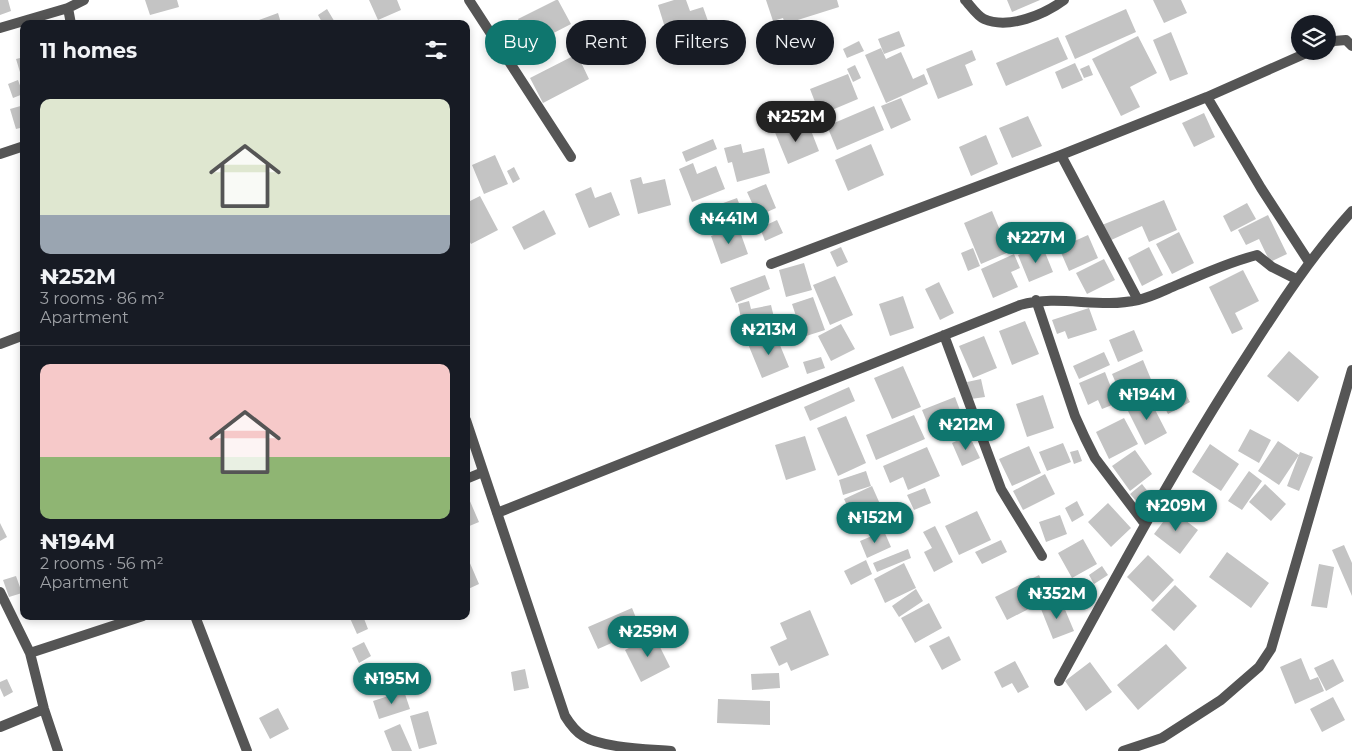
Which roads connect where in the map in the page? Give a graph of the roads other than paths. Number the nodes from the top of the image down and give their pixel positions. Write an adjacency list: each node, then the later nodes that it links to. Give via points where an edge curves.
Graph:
1 (84, 0): 5 (street)
2 (469, 0): 17 (street)
3 (965, 0): 4 (street, via 984,19 1001,22 1022,21 1050,10)
4 (1064, 0)
5 (68, 8): 6 (street); 7 (street)
6 (27, 20)
7 (70, 20)
8 (20, 22): 9 (street)
9 (0, 28)
10 (1336, 41): 11 (street, via 1346,40)
11 (1352, 46)
12 (1291, 60): 13 (street)
13 (1207, 97): 16 (street); 19 (street)
14 (20, 147): 15 (street)
15 (0, 154)
16 (1061, 155): 20 (street); 23 (street)
17 (571, 157)
18 (1352, 211): 19 (street)
19 (1310, 262): 21 (street)
20 (772, 264)
21 (1296, 279): 23 (street, via 1256,255); 32 (street, via 1210,412)
22 (1036, 300): 23 (street, via 1114,303); 24 (street); 32 (street, via 1085,438 1095,458)
23 (1138, 300)
24 (944, 335): 31 (street); 33 (street, via 1001,489)
25 (20, 336): 26 (street)
26 (0, 344)
27 (1352, 370): 44 (street, via 1271,649 1259,667 1221,700 1162,738)
28 (470, 432): 29 (street)
29 (483, 472): 30 (street); 31 (street)
30 (470, 478)
31 (497, 513): 43 (street, via 565,716 574,730 598,743)
32 (1145, 524): 38 (street)
33 (1042, 556)
34 (0, 592): 37 (street)
35 (131, 620): 37 (street)
36 (197, 620): 42 (street)
37 (30, 653): 39 (street)
38 (1059, 681)
39 (44, 708): 40 (street); 41 (street)
40 (0, 727)
41 (58, 751)
42 (247, 751)
43 (671, 751)
44 (1123, 751)

